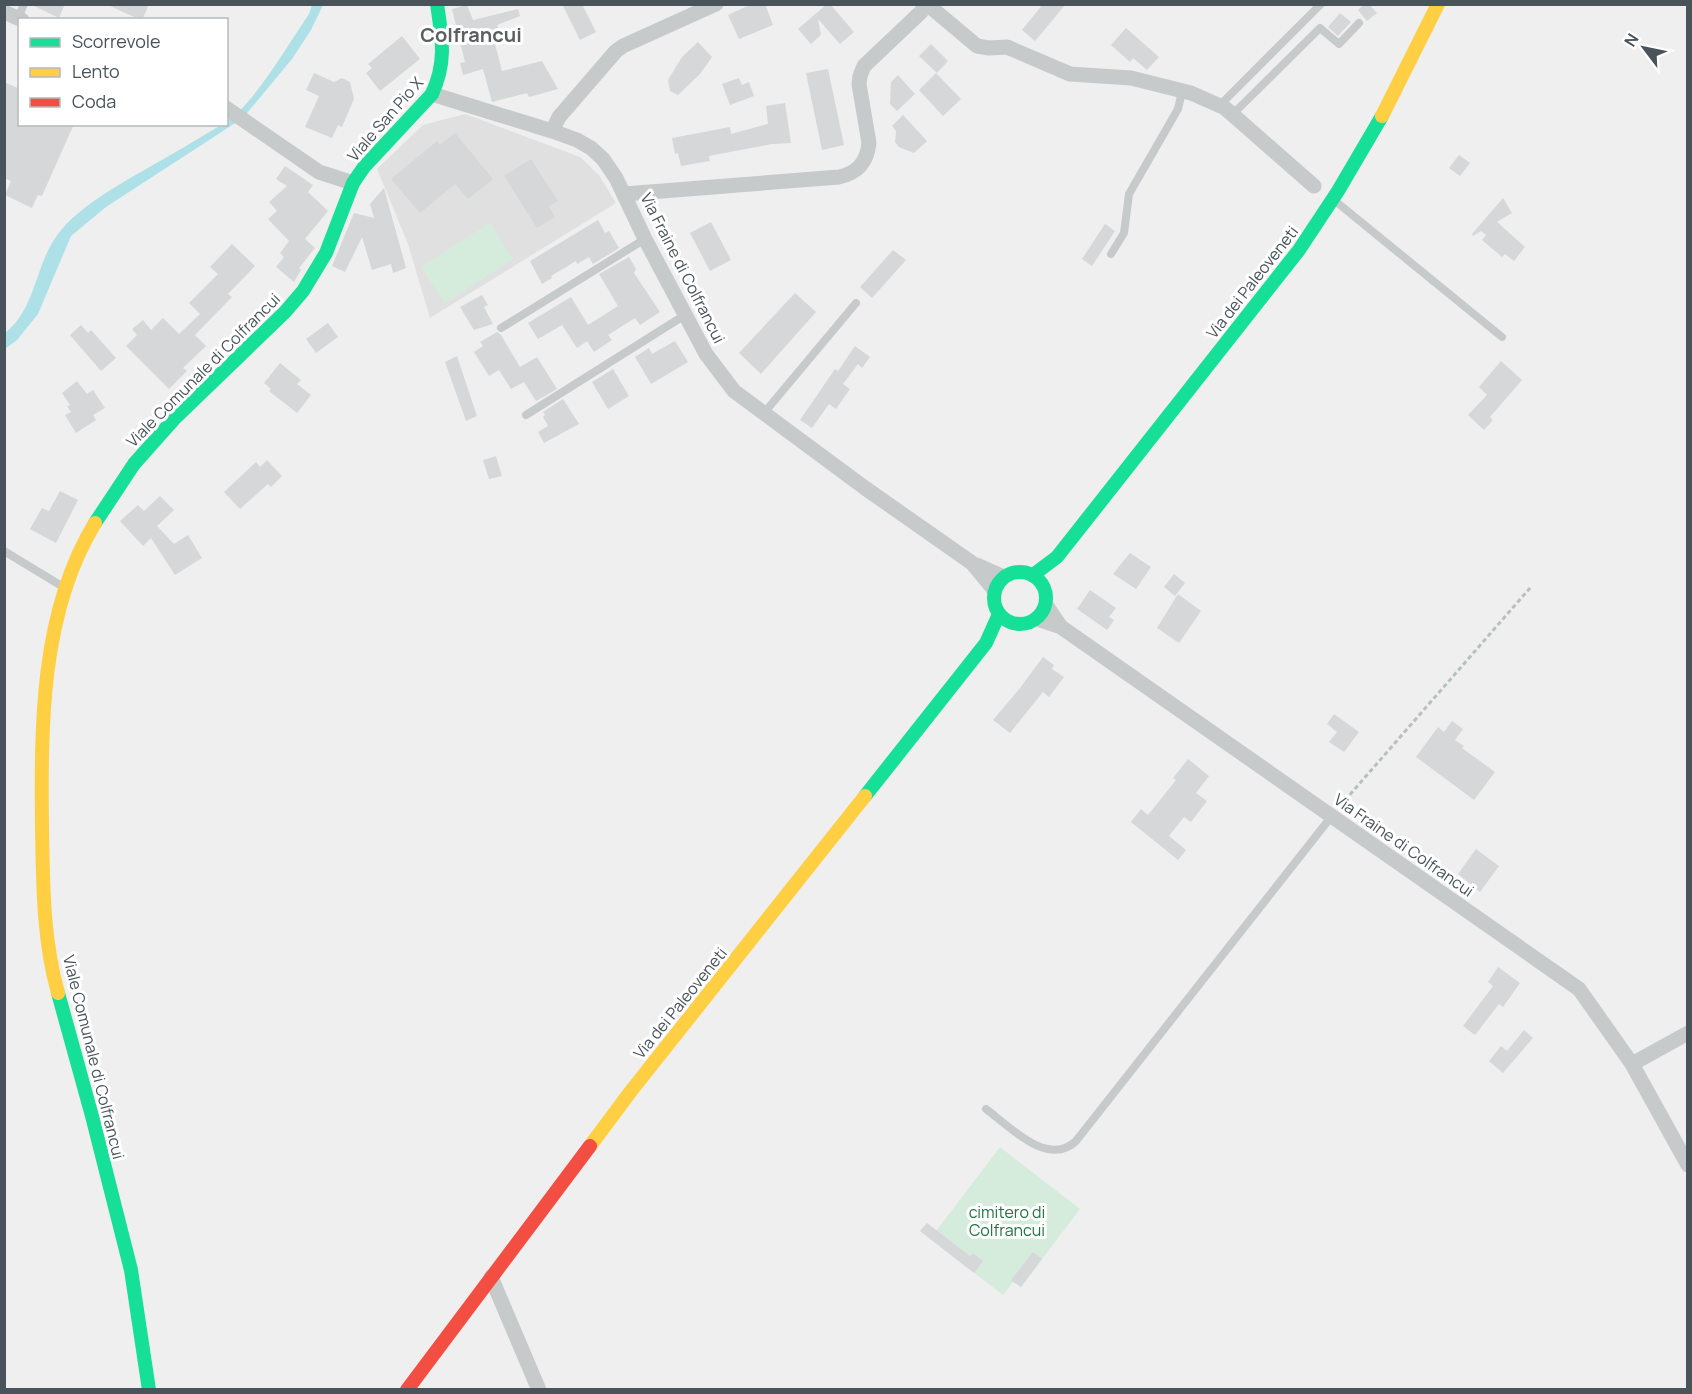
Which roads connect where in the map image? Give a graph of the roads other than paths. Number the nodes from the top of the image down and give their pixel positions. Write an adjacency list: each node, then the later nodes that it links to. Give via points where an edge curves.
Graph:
1 (437, 4): 8 (main road, Viale San Pio X, via 444,64)
2 (716, 4): 11 (street, via 616,51 559,117)
3 (927, 4): 7 (street, via 977,46 1007,47 1070,74 1131,78); 14 (street, via 864,66 859,84 868,153 852,174)
4 (1321, 4): 9 (lane)
5 (1438, 4): 15 (main road, Via dei Paleoveneti, via 1390,103)
6 (1359, 23): 9 (lane, via 1339,44 1320,28 1238,109)
7 (1182, 92): 9 (street); 17 (lane, via 1178,109 1129,194 1124,233)
8 (432, 94): 11 (street, Via Fraine di Colfrancui); 12 (main road, Viale San Pio X, via 364,166)
9 (1225, 108): 13 (street)
10 (228, 109): 12 (street, via 319,171)
11 (552, 131): 14 (street, Via Fraine di Colfrancui, via 591,148 603,159)
12 (353, 183): 29 (main road, Viale Comunale di Colfrancui, via 326,253 303,291 134,464 86,538)
13 (1314, 186)
14 (624, 194): 16 (street, Via Fraine di Colfrancui)
15 (1334, 200): 21 (lane); 25 (main road, Via dei Paleoveneti, via 1299,250)
16 (645, 239): 19 (street, Via Fraine di Colfrancui); 20 (lane)
17 (1111, 254)
18 (856, 303): 22 (lane)
19 (685, 315): 22 (street, Via Fraine di Colfrancui, via 706,354 734,391); 23 (lane)
20 (501, 328)
21 (1502, 337)
22 (764, 413): 27 (street, Via Fraine di Colfrancui)
23 (526, 415)
24 (4, 551): 29 (lane)
25 (1056, 557): 26 (main road, Via dei Paleoveneti); 28 (main road, Via dei Paleoveneti)
26 (1033, 575): 27 (main road, via 1018,572); 28 (main road)
27 (999, 584): 31 (main road, via 995,607)
28 (1044, 587): 30 (main road, Via dei Paleoveneti)
29 (66, 589): 42 (main road, Viale Comunale di Colfrancui, via 53,636 45,692 41,751 44,903 55,983 131,1270)
30 (1046, 604): 32 (main road); 34 (street, Via Fraine di Colfrancui)
31 (999, 614): 33 (main road); 35 (main road, Via dei Paleoveneti)
32 (1037, 619): 33 (main road, Via dei Paleoveneti); 34 (street)
33 (1012, 624): 35 (main road, Via dei Paleoveneti)
34 (1061, 627): 36 (street, Via Fraine di Colfrancui)
35 (986, 644): 41 (main road, Via dei Paleoveneti, via 631,1091)
36 (1331, 817): 38 (street, Via Fraine di Colfrancui, via 1579,989); 39 (lane, via 1068,1149 1036,1146)
37 (1688, 1033): 38 (street)
38 (1632, 1064): 40 (street, Via Fraine di Colfrancui)
39 (986, 1109)
40 (1688, 1165)
41 (492, 1276): 43 (main road, Via dei Paleoveneti); 44 (street)
42 (149, 1389)
43 (407, 1389)
44 (539, 1389)

